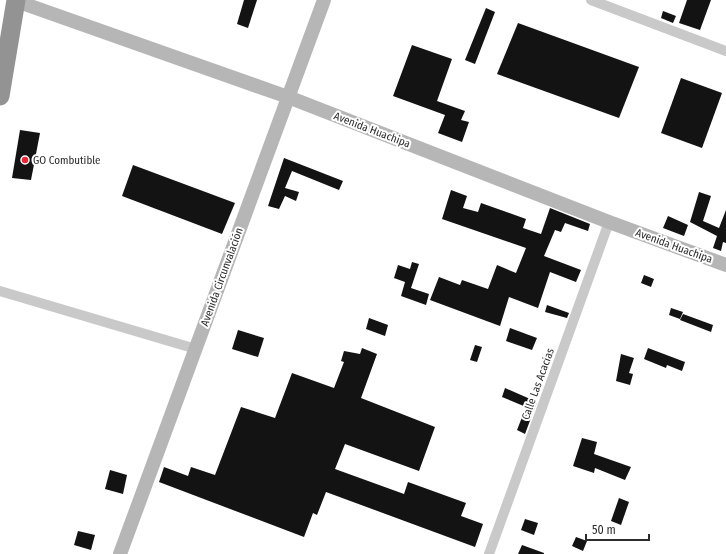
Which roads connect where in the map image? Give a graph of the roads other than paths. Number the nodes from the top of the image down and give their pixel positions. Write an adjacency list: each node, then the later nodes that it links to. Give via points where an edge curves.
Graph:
1 (15, 0): 4 (street, Avenida Huachipa); 6 (highway)
2 (324, 0): 7 (street, Avenida Circunvalación)
3 (591, 0): 5 (street)
4 (44, 5): 7 (street, Avenida Huachipa)
5 (726, 51)
6 (0, 96)
7 (288, 97): 8 (street, Avenida Huachipa); 11 (street, Avenida Circunvalación)
8 (609, 222): 9 (street, Avenida Huachipa); 13 (street, Calle Las Acacias)
9 (726, 265)
10 (0, 291): 11 (street)
11 (196, 348): 12 (street, Avenida Circunvalación)
12 (120, 554)
13 (489, 554)

